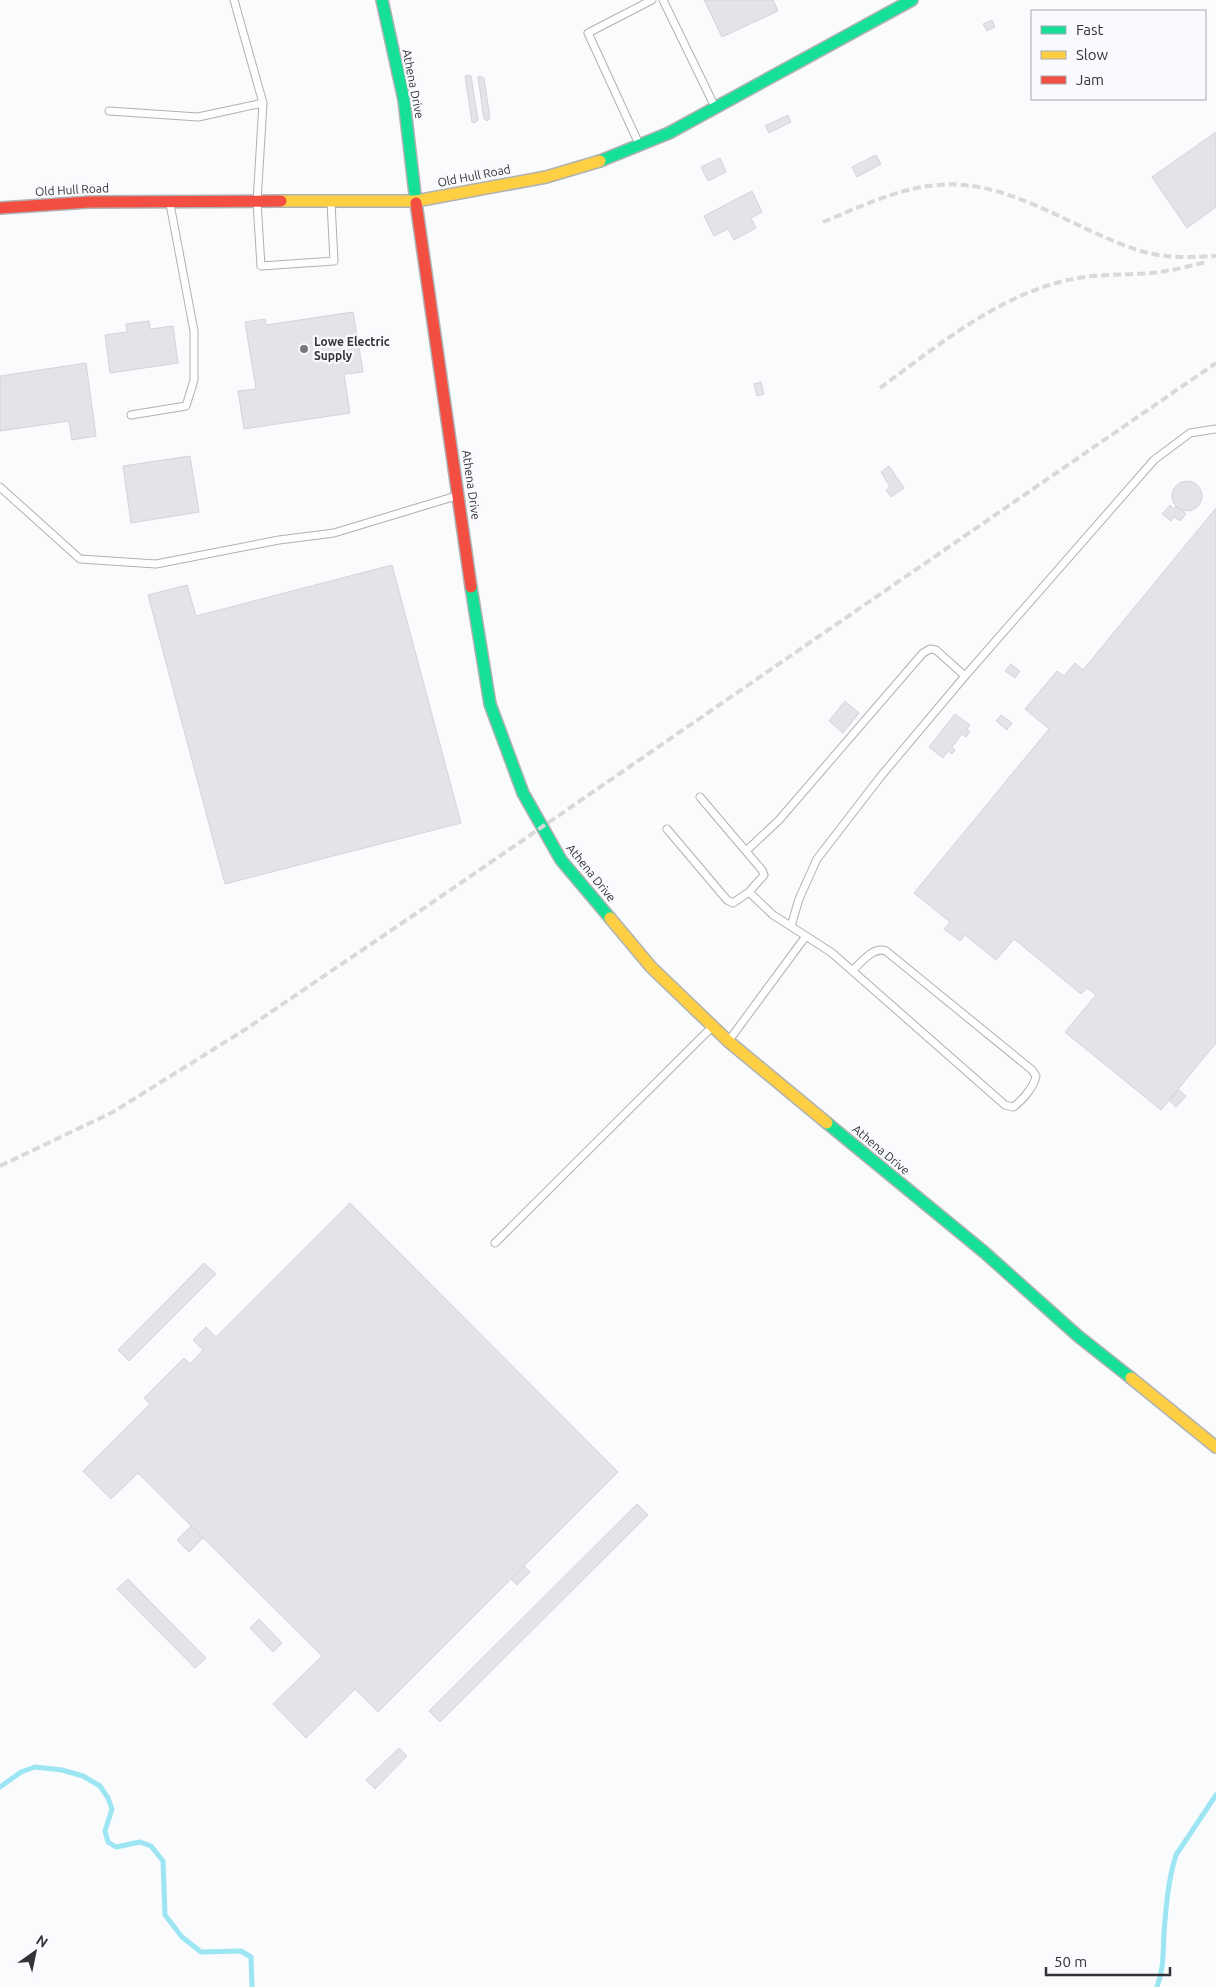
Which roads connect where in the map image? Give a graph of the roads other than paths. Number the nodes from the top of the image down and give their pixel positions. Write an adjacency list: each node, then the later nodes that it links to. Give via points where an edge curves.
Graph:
1 (234, 0): 6 (lane)
2 (382, 0): 10 (street, Athena Drive, via 404,100)
3 (652, 0): 9 (lane, via 588,33)
4 (663, 0): 7 (lane)
5 (912, 0): 7 (street, Old Hull Road)
6 (263, 102): 8 (lane, via 198,118); 12 (lane)
7 (715, 108): 9 (street, Old Hull Road)
8 (109, 111)
9 (639, 145): 10 (street, Old Hull Road, via 546,177)
10 (416, 201): 13 (street, Old Hull Road); 18 (street, Athena Drive)
11 (170, 202): 12 (street, Old Hull Road); 14 (street, Old Hull Road, via 89,202); 15 (lane, via 194,331 194,380 186,406)
12 (257, 202): 13 (street, Old Hull Road); 13 (lane, via 261,266 334,261)
13 (331, 202)
14 (0, 208)
15 (131, 415)
16 (1216, 429): 19 (lane, via 1190,433 1154,460)
17 (0, 487): 18 (lane, via 80,559 156,564 279,540 334,533)
18 (459, 495): 27 (street, Athena Drive, via 490,704 523,793 561,860 651,967)
19 (965, 676): 22 (lane, via 936,650 923,653 779,820); 24 (lane, via 881,776 818,859 799,899)
20 (700, 798): 22 (lane)
21 (667, 829): 23 (lane, via 727,900 733,903)
22 (746, 851): 23 (lane, via 764,875)
23 (749, 892): 24 (lane, via 773,915)
24 (791, 926): 25 (lane)
25 (806, 936): 26 (lane, via 832,953); 28 (lane)
26 (852, 972): 26 (lane, via 1005,1105 1013,1107 1018,1104 1035,1082 1032,1070 886,951 875,951)
27 (712, 1026): 28 (street, Athena Drive); 29 (lane)
28 (728, 1041): 30 (street, Athena Drive, via 984,1252 1078,1336)
29 (494, 1243)
30 (1216, 1447)

